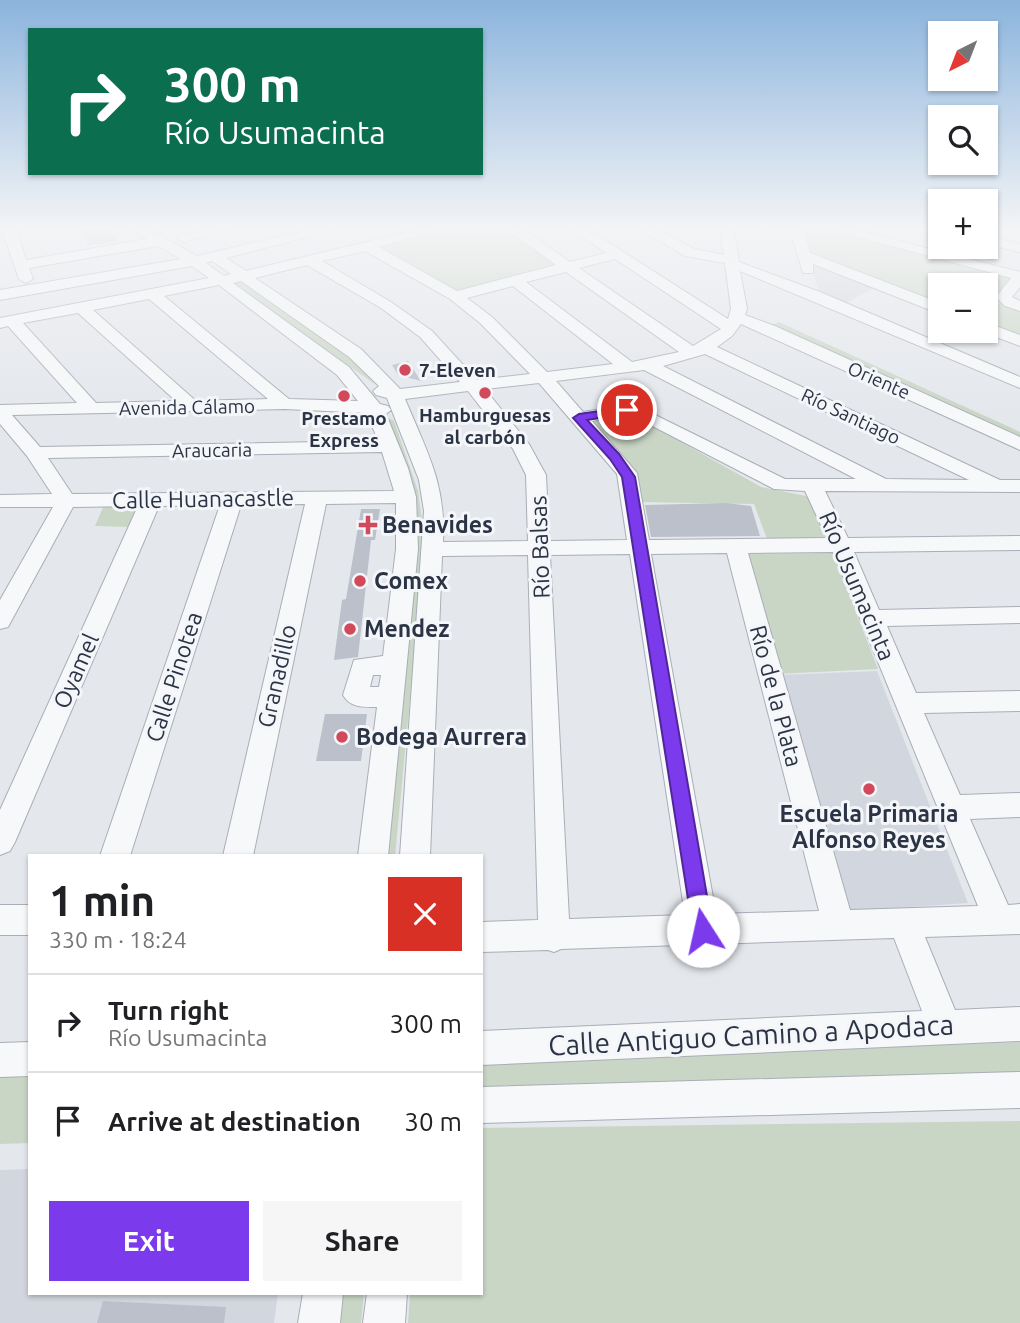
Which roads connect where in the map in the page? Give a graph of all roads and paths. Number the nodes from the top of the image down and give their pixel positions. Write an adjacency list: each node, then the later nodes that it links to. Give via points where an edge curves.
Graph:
1 (20, 292): 16 (street)
2 (169, 292): 17 (street)
3 (237, 292): 32 (street, via 326,356)
4 (267, 292): 34 (street, via 355,354)
5 (363, 292): 33 (street, Río Balsas, via 426,334)
6 (448, 292): 19 (street)
7 (473, 292): 19 (street)
8 (530, 292): 29 (street)
9 (607, 292): 27 (street, Río Santiago)
10 (687, 292): 23 (street)
11 (734, 292): 23 (street)
12 (807, 292): 18 (street)
13 (814, 292): 18 (street)
14 (897, 292): 20 (street)
15 (1008, 292): 21 (street, via 1004,297)
16 (0, 295)
17 (153, 295): 22 (street); 35 (street)
18 (815, 295): 31 (street)
19 (456, 296): 30 (street)
20 (928, 304)
21 (1019, 306)
22 (82, 308): 24 (street); 36 (street)
23 (736, 318): 27 (street); 42 (street, Oriente, via 784,323); 43 (street, Oriente)
24 (6, 322): 38 (street)
25 (998, 332): 26 (street)
26 (1020, 341)
27 (698, 350): 28 (street); 47 (street, Río Santiago)
28 (647, 365): 29 (street); 46 (street)
29 (628, 367): 30 (street)
30 (543, 377): 33 (street); 40 (street)
31 (1020, 383)
32 (356, 384): 34 (street); 37 (street)
33 (473, 386): 34 (street); 60 (street, Río Balsas, via 531,463 539,492)
34 (395, 395): 37 (street); 41 (street)
35 (285, 404): 36 (street, Avenida Cálamo); 37 (street, Avenida Cálamo)
36 (194, 408): 38 (street, Avenida Cálamo)
37 (374, 408): 41 (street, Avenida Cálamo); 44 (street)
38 (92, 409): 39 (street, Avenida Cálamo)
39 (0, 412): 45 (street)
40 (579, 418): 49 (street, Río Usumacinta, via 620,411 642,413 771,482); 61 (street, via 626,473)
41 (405, 419): 56 (street, via 429,480)
42 (1020, 430)
43 (1020, 444)
44 (389, 446): 45 (street, Araucaria); 55 (street)
45 (35, 453): 54 (street)
46 (885, 486): 47 (street); 49 (street)
47 (999, 486): 48 (street)
48 (1020, 486)
49 (813, 487): 58 (street, Río Usumacinta)
50 (317, 497): 51 (street, Calle Huanacastle); 55 (street, Calle Huanacastle); 74 (street, Granadillo)
51 (233, 498): 52 (street, Calle Huanacastle); 73 (street, Calle Pinotea)
52 (151, 500): 54 (street, Calle Huanacastle); 72 (street, Oyamel)
53 (0, 501): 54 (street, Calle Huanacastle)
54 (66, 501): 65 (street)
55 (406, 505): 56 (street, Calle Huanacastle, via 419,515); 66 (street, via 407,549)
56 (434, 511): 62 (street)
57 (1020, 543): 58 (street)
58 (841, 546): 59 (street); 64 (street, Río Usumacinta)
59 (736, 547): 61 (street); 81 (street, Río de la Plata)
60 (539, 548): 61 (street); 62 (street); 84 (street, Río Balsas)
61 (639, 548): 82 (street)
62 (432, 549): 76 (street)
63 (1020, 615): 64 (street)
64 (871, 618): 69 (street, Río Usumacinta)
65 (0, 621)
66 (394, 665): 67 (street); 67 (street, via 363,666 356,695)
67 (390, 697): 75 (street)
68 (1020, 701): 69 (street)
69 (907, 702): 71 (street, Río Usumacinta)
70 (1020, 805): 71 (street)
71 (951, 807): 77 (street, Río Usumacinta)
72 (0, 842)
73 (117, 854)
74 (237, 854)
75 (373, 854)
76 (415, 854)
77 (1010, 919): 80 (street)
78 (0, 920): 79 (street)
79 (28, 920)
80 (904, 923): 81 (street); 86 (street)
81 (839, 926): 82 (street)
82 (703, 931): 84 (street)
83 (483, 937): 84 (street)
84 (554, 937)
85 (1020, 1024): 86 (street, Calle Antiguo Camino a Apodaca)
86 (945, 1027): 87 (street, Calle Antiguo Camino a Apodaca)
87 (483, 1048)
88 (28, 1059): 89 (street)
89 (0, 1060)
90 (1020, 1090): 91 (street)
91 (483, 1105)
92 (323, 1295): 94 (street)
93 (387, 1295): 95 (street)
94 (319, 1323)
95 (384, 1323)

